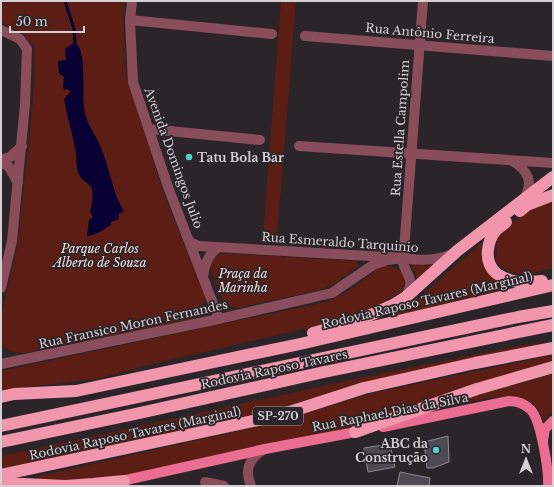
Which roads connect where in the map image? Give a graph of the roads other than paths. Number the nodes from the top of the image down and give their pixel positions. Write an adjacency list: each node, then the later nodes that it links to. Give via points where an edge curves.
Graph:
1 (132, 1): 3 (street, Avenida Domingos Julio)
2 (423, 1): 7 (street, Rua Estella Campolim)
3 (130, 20): 5 (street); 9 (street, Avenida Domingos Julio, via 133,82)
4 (1, 30): 11 (street, via 20,39 27,49)
5 (272, 34)
6 (305, 36): 7 (street, Rua Antônio Ferreira)
7 (420, 44): 8 (street, Rua Antônio Ferreira); 13 (street, Rua Estella Campolim)
8 (553, 56)
9 (149, 129): 10 (street); 21 (street, Avenida Domingos Julio)
10 (260, 140)
11 (22, 146): 15 (street); 18 (street)
12 (300, 146): 13 (street)
13 (412, 153): 14 (street); 25 (street, Rua Estella Campolim)
14 (511, 160): 16 (street); 20 (street, via 524,168 529,189)
15 (1, 161): 18 (street, via 9,167)
16 (553, 163)
17 (553, 177): 20 (highway)
18 (18, 182): 30 (street, via 12,240)
19 (553, 195): 28 (highway, via 527,205 496,231 490,242 488,261 494,271 508,280)
20 (524, 199): 23 (highway)
21 (190, 242): 22 (street, Rua Esmeraldo Tarquinio, via 199,246); 27 (street, Avenida Domingos Julio)
22 (219, 247): 24 (street, Rua Esmeraldo Tarquinio); 27 (street, via 209,257)
23 (457, 251): 25 (street, Rua Esmeraldo Tarquinio, via 429,260); 31 (highway)
24 (360, 256): 25 (street, Rua Esmeraldo Tarquinio); 26 (street, via 366,259 367,263)
25 (404, 258): 26 (street, Rua Fransico Moron Fernandes, via 380,262); 31 (street, via 403,263 411,284)
26 (359, 275): 33 (street, Rua Fransico Moron Fernandes, via 332,293)
27 (203, 278): 33 (street, Avenida Domingos Julio)
28 (553, 280)
29 (553, 285): 36 (highway, Rodovia Raposo Tavares (Marginal), via 300,344)
30 (1, 288)
31 (406, 297): 36 (highway, via 357,321)
32 (553, 311): 41 (highway, Rodovia Raposo Tavares)
33 (219, 319): 37 (street, Rua Fransico Moron Fernandes)
34 (553, 325): 43 (highway, Rodovia Raposo Tavares)
35 (553, 348): 46 (highway, Rodovia Raposo Tavares (Marginal) / SP-270, via 475,362 364,388 277,416)
36 (202, 363): 39 (highway, Rodovia Raposo Tavares (Marginal), via 76,390)
37 (1, 364)
38 (553, 367): 42 (highway, via 477,389)
39 (1, 397)
40 (553, 421): 44 (main road, via 545,429)
41 (1, 426)
42 (355, 432): 44 (main road, Rua Raphael Dias da Silva, via 514,401 524,405 534,414); 45 (main road, Rua Raphael Dias da Silva)
43 (1, 442)
44 (542, 443): 53 (main road, Rua Raphael Dias da Silva)
45 (265, 448): 47 (main road, Rua Raphael Dias da Silva); 52 (street, via 250,462 248,478)
46 (1, 475)
47 (124, 481): 49 (highway, via 66,486); 50 (main road, Rua Raphael Dias da Silva)
48 (205, 482): 51 (street)
49 (1, 483)
50 (100, 486)
51 (224, 486)
52 (251, 486)
53 (548, 486)

